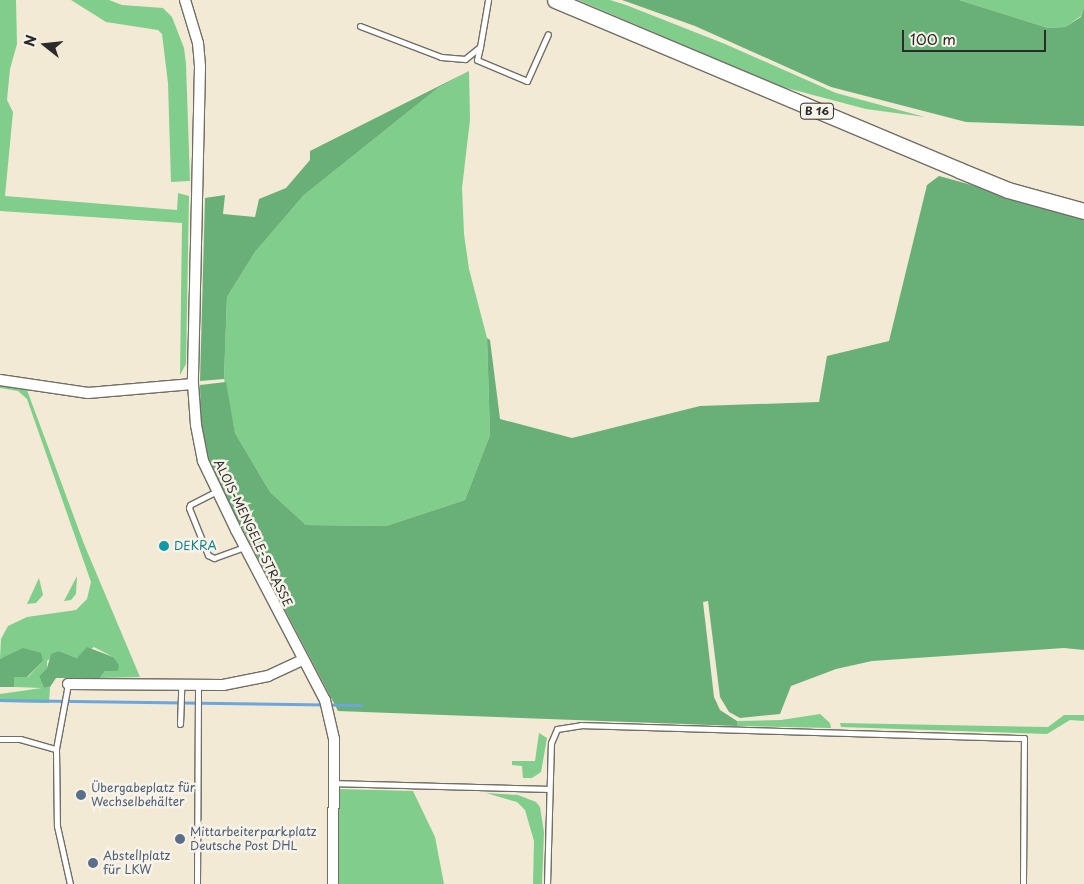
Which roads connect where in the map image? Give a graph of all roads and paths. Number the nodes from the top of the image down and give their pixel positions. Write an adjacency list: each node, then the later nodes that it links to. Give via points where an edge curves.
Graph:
1 (185, 0): 9 (street, ALOIS-MENGELE-STRASSE, via 198,43 200,67)
2 (488, 0): 6 (lane)
3 (555, 0): 7 (main road, B 16, via 1008,190)
4 (360, 26): 6 (lane, via 454,60 465,59)
5 (548, 34): 6 (lane, via 527,81 477,60)
6 (480, 47)
7 (1084, 211)
8 (0, 380): 9 (street, via 88,393)
9 (193, 384): 10 (street, ALOIS-MENGELE-STRASSE, via 203,461)
10 (217, 491): 11 (street, ALOIS-MENGELE-STRASSE); 11 (lane, via 189,508 208,555 214,558)
11 (244, 547): 12 (street, ALOIS-MENGELE-STRASSE)
12 (302, 660): 15 (street, via 268,676); 19 (street, ALOIS-MENGELE-STRASSE, via 325,700 334,739)
13 (68, 684): 14 (street); 18 (lane)
14 (181, 686): 15 (street); 16 (lane)
15 (198, 686): 23 (lane)
16 (180, 724)
17 (0, 739): 18 (lane, via 20,739)
18 (56, 748): 22 (lane, via 57,826)
19 (333, 783): 20 (lane); 21 (street, ALOIS-MENGELE-STRASSE)
20 (548, 788): 25 (lane); 26 (lane, via 553,733 564,726 1024,738)
21 (333, 881): 24 (street)
22 (70, 884)
23 (196, 884)
24 (322, 884)
25 (547, 884)
26 (1023, 884)

